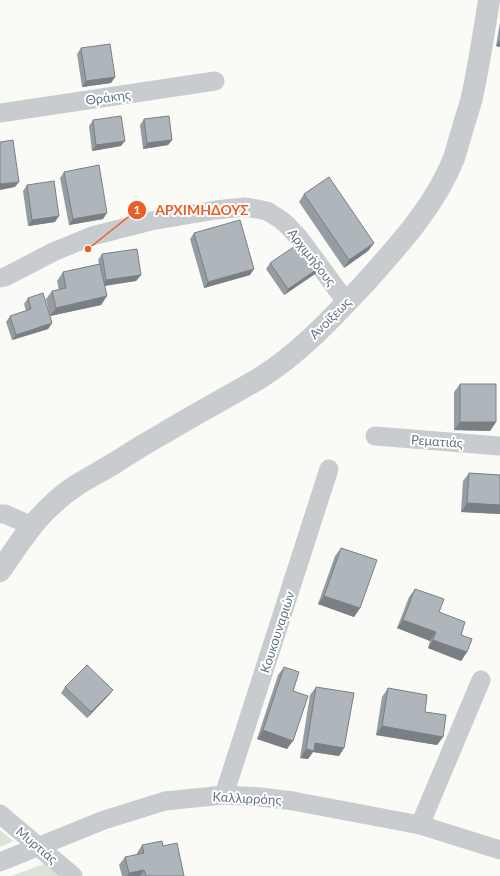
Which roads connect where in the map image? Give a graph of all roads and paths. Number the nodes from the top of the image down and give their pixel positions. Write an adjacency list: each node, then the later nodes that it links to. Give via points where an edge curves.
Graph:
1 (489, 0): 5 (street, Ανοίξεως, via 472,98 454,158 441,186 407,235)
2 (215, 81): 3 (street, Θράκης)
3 (0, 113)
4 (0, 278): 5 (street, Αρχιμήδους, via 92,236 151,221 244,207 267,211 280,219 300,239)
5 (347, 303): 10 (street, Ανοίξεως, via 281,364 84,480 54,502)
6 (375, 436): 7 (street, Ρεματιάς)
7 (500, 446)
8 (330, 469): 13 (street, Κουκουναριών)
9 (0, 514): 10 (street)
10 (32, 526): 11 (street, Ανοίξεως)
11 (0, 571)
12 (481, 680): 15 (street)
13 (224, 795): 15 (street, Καλλιρρόης, via 293,801); 16 (street, Καλλιρρόης, via 165,801 104,820)
14 (0, 814): 16 (street, Μυρτιάς)
15 (420, 825): 17 (street, Καλλιρρόης)
16 (39, 846): 18 (street, Καλλιρρόης); 19 (street, Μυρτιάς)
17 (500, 850)
18 (0, 862)
19 (73, 876)

